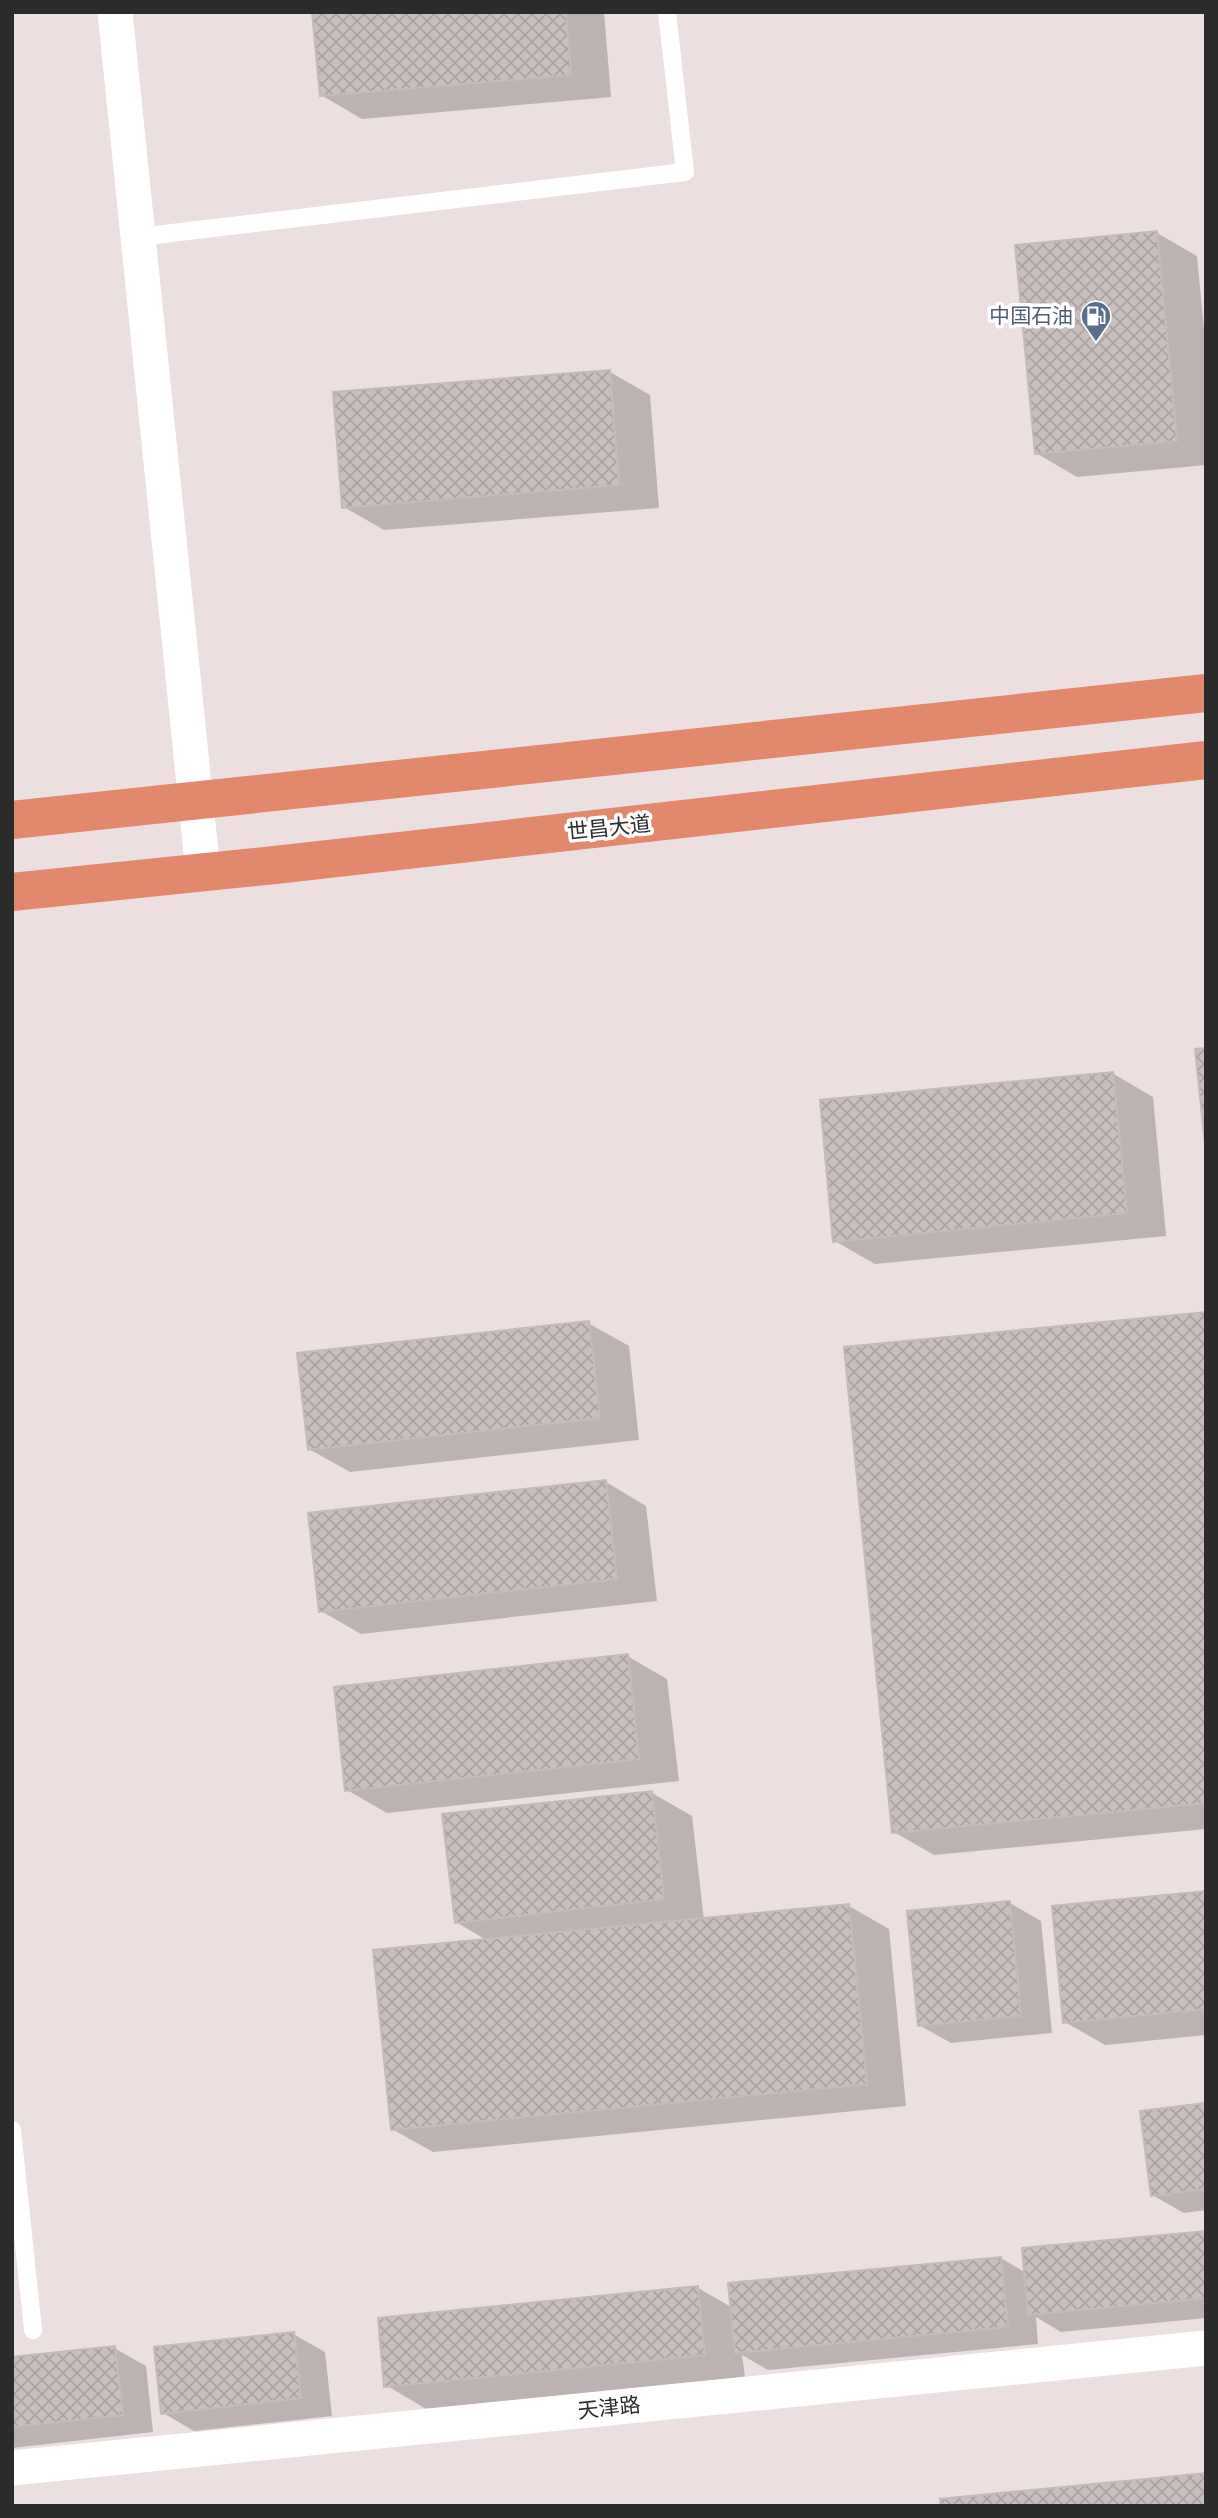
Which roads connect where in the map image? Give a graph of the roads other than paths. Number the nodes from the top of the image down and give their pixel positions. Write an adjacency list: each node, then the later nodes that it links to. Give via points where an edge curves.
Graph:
1 (115, 12): 3 (street)
2 (667, 12): 3 (lane, via 685,172)
3 (138, 237): 6 (street)
4 (1206, 692): 6 (main road)
5 (1206, 760): 8 (main road, 世昌大道)
6 (197, 800): 7 (main road); 8 (street)
7 (12, 820)
8 (203, 872): 9 (main road, 世昌大道)
9 (12, 892)
10 (12, 2130): 11 (lane)
11 (33, 2330)
12 (1206, 2348): 13 (street, 天津路)
13 (12, 2468)

